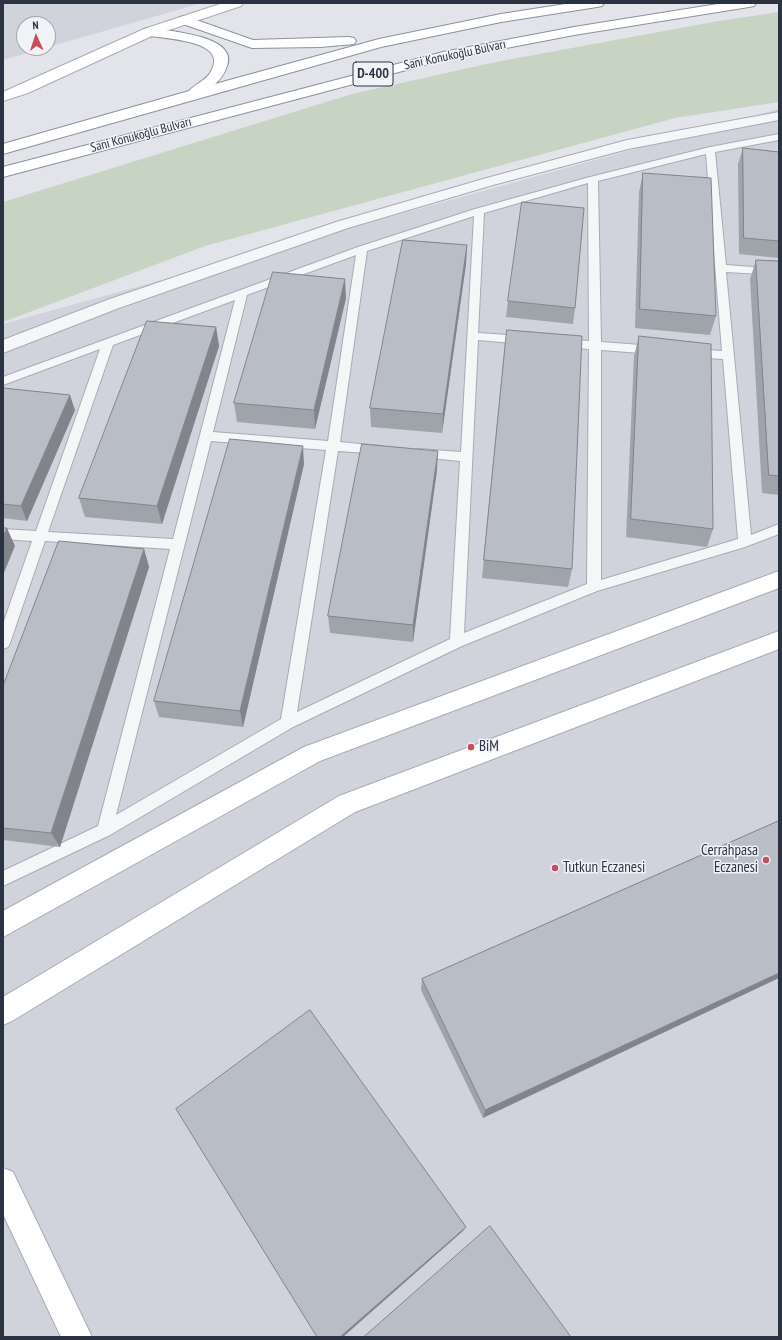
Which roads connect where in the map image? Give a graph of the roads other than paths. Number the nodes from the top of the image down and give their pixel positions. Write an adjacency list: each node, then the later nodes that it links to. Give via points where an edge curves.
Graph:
1 (236, 3): 4 (main road)
2 (597, 3): 6 (main road, Sani Konukoğlu Bulvarı / D-400)
3 (749, 3): 11 (main road, Sani Konukoğlu Bulvarı / D-400, via 574,31 443,56)
4 (185, 20): 5 (main road); 6 (main road, via 252,44 320,43)
5 (149, 32): 7 (main road, via 195,40 217,48 222,56 216,75); 8 (main road, via 24,90)
6 (410, 36): 7 (main road, Sani Konukoğlu Bulvarı / D-400)
7 (193, 94): 9 (main road, Sani Konukoğlu Bulvarı / D-400)
8 (3, 97)
9 (158, 104): 13 (main road); 14 (main road, Sani Konukoğlu Bulvarı / D-400)
10 (779, 116): 29 (street, via 627,145 342,225 113,304)
11 (149, 132): 16 (main road, Sani Konukoğlu Bulvarı / D-400); 18 (main road)
12 (779, 137): 15 (lane)
13 (3, 140)
14 (3, 150)
15 (710, 150): 17 (lane); 21 (lane)
16 (3, 172)
17 (593, 179): 19 (lane); 28 (lane)
18 (3, 183)
19 (479, 211): 20 (lane); 24 (lane)
20 (362, 249): 23 (lane); 35 (lane)
21 (720, 268): 22 (lane); 32 (lane)
22 (779, 272)
23 (242, 294): 27 (lane); 34 (lane)
24 (473, 336): 25 (lane); 36 (lane)
25 (534, 341)
26 (549, 342): 28 (lane)
27 (108, 343): 33 (lane); 39 (lane)
28 (595, 346): 30 (lane); 43 (lane)
29 (3, 347)
30 (666, 351)
31 (681, 352): 32 (lane)
32 (728, 355): 40 (lane)
33 (3, 381)
34 (206, 436): 35 (lane); 41 (lane)
35 (333, 446): 36 (lane); 47 (lane)
36 (467, 457): 45 (lane)
37 (779, 529): 40 (lane)
38 (3, 534): 39 (lane)
39 (42, 536): 41 (lane); 46 (lane)
40 (745, 542): 43 (lane)
41 (178, 544): 48 (lane)
42 (779, 579): 50 (main road, via 312,754)
43 (594, 587): 45 (lane)
44 (779, 640): 51 (main road, via 347,804)
45 (457, 642): 47 (lane)
46 (3, 644)
47 (288, 723): 48 (lane)
48 (105, 830): 49 (lane)
49 (3, 879)
50 (3, 925)
51 (3, 1012)
52 (3, 1182): 53 (main road)
53 (77, 1337)

